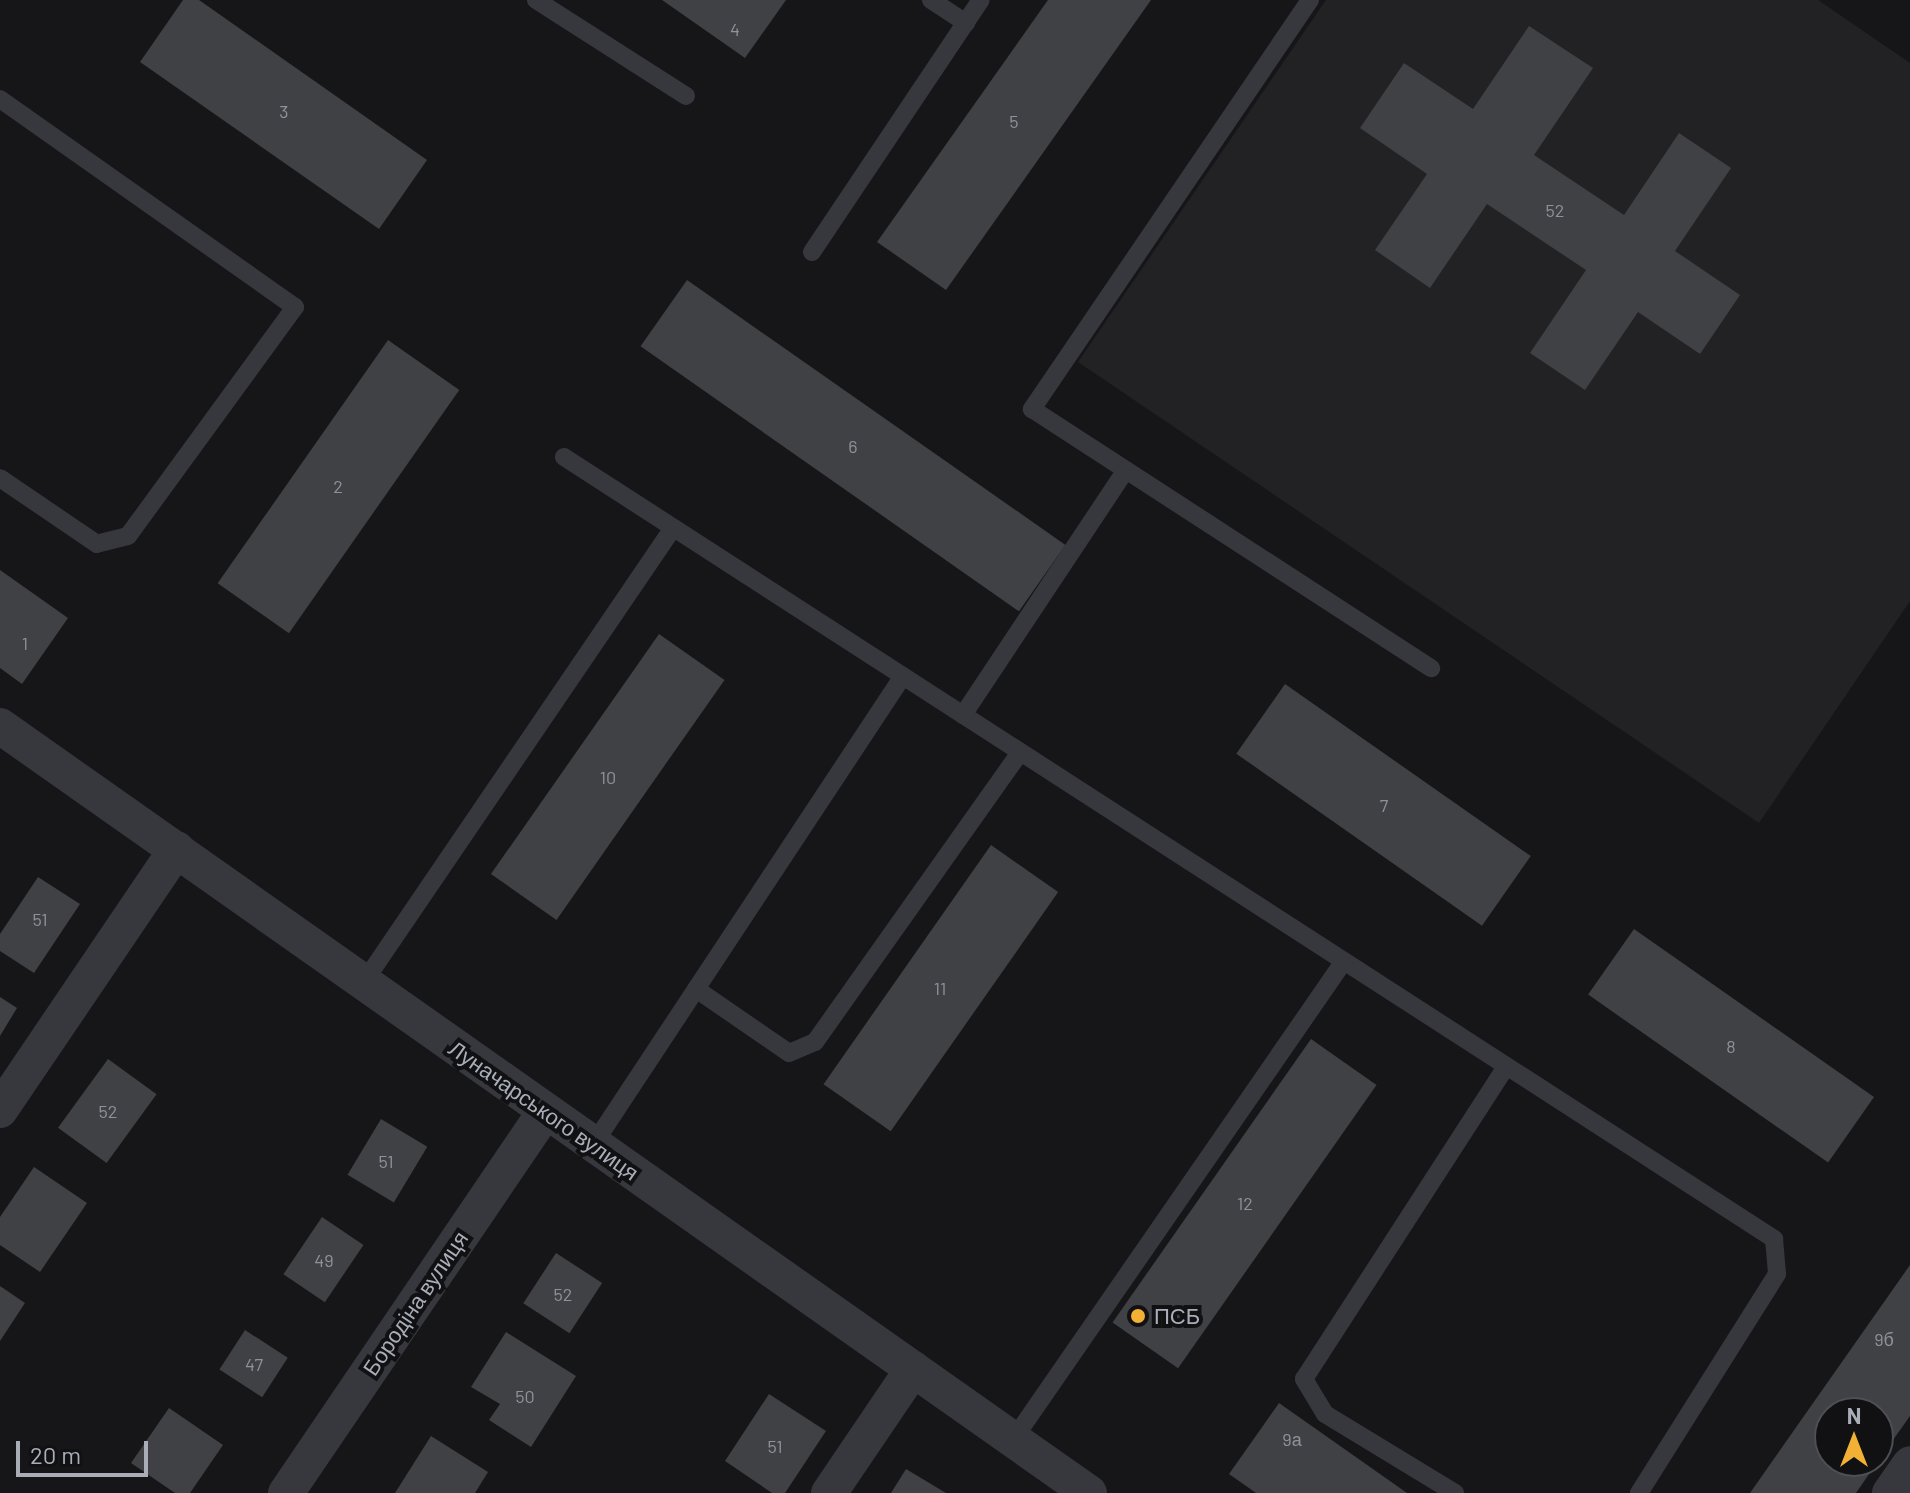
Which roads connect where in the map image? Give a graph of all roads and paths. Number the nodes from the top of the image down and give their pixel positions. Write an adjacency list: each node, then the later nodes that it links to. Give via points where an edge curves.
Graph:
1 (536, 0): 6 (lane)
2 (931, 0): 5 (lane)
3 (981, 0): 5 (lane)
4 (1310, 0): 10 (lane, via 1032,409)
5 (966, 23): 8 (lane)
6 (686, 96)
7 (0, 99): 11 (lane, via 295,307 128,536 97,544)
8 (812, 252)
9 (564, 457): 12 (lane)
10 (1126, 470): 13 (lane); 15 (lane)
11 (0, 478)
12 (673, 528): 14 (lane); 20 (lane)
13 (1431, 668)
14 (903, 676): 15 (lane); 21 (lane)
15 (963, 715): 17 (lane)
16 (0, 726): 18 (street, Луначарського вулиця)
17 (1020, 752): 19 (lane); 21 (lane, via 815,1042 789,1053)
18 (177, 849): 20 (street, Луначарського вулиця); 23 (street)
19 (1344, 961): 22 (lane); 27 (lane)
20 (364, 982): 24 (street, Луначарського вулиця)
21 (696, 989): 25 (lane)
22 (1506, 1067): 32 (lane, via 1304,1379 1325,1414); 33 (lane, via 1774,1239 1777,1274)
23 (0, 1110)
24 (545, 1112): 25 (street, Луначарського вулиця); 29 (street, Бородіна вулиця)
25 (593, 1145): 26 (street, Луначарського вулиця)
26 (913, 1369): 27 (street, Луначарського вулиця); 30 (street)
27 (1013, 1440): 31 (street, Луначарського вулиця)
28 (1910, 1464): 34 (street)
29 (286, 1493)
30 (829, 1493)
31 (1089, 1493)
32 (1455, 1493)
33 (1639, 1493)
34 (1890, 1493)

